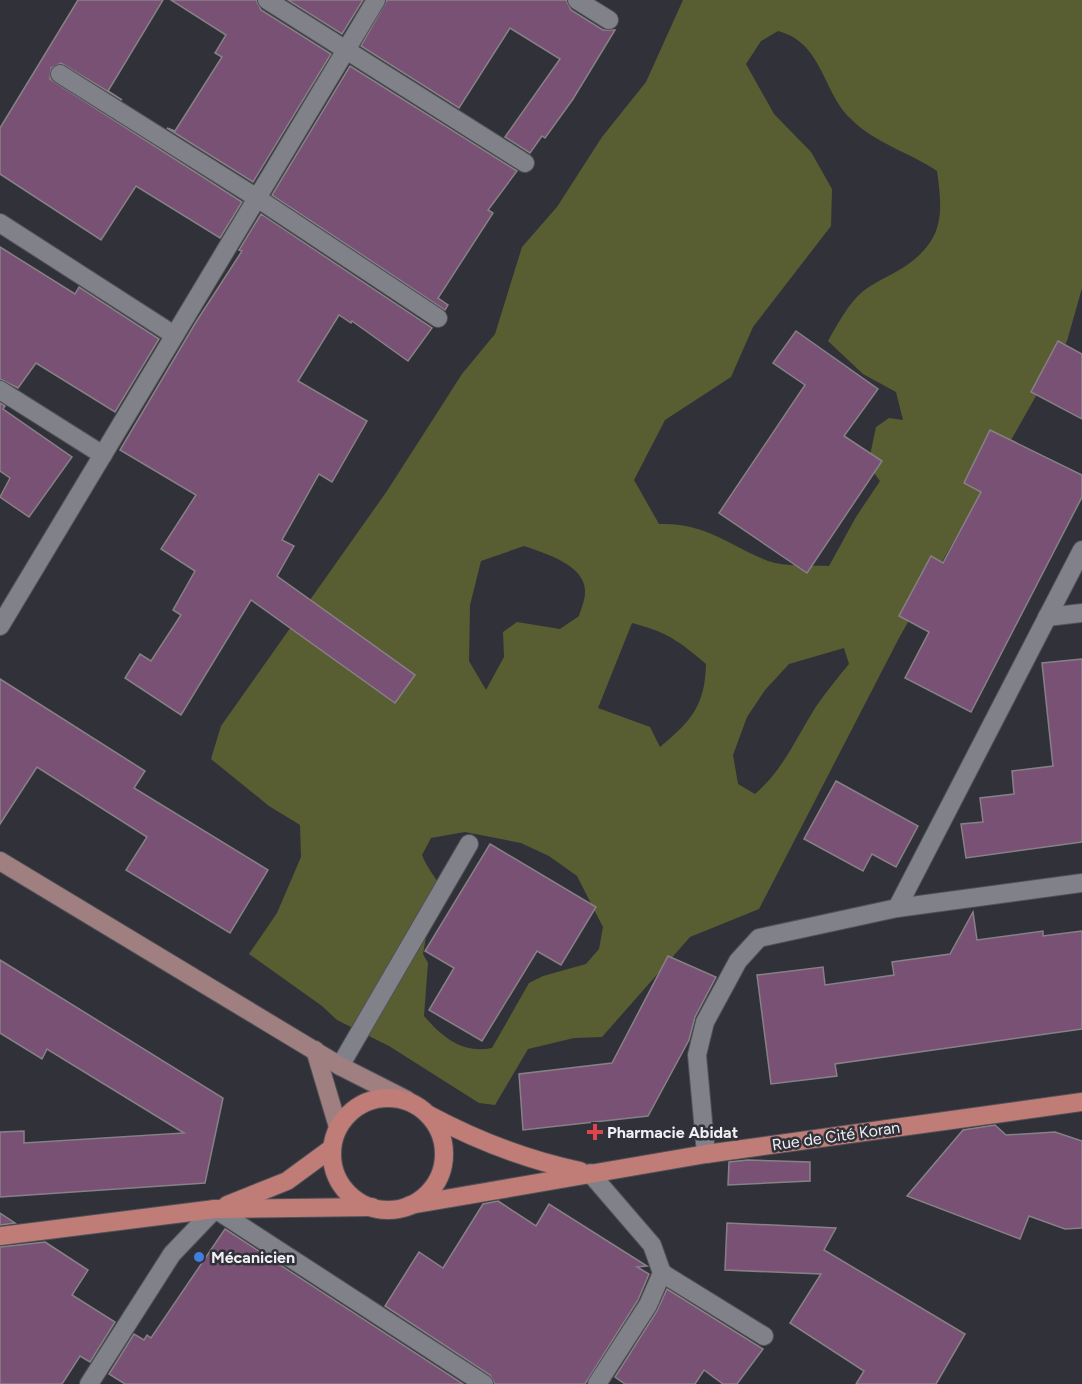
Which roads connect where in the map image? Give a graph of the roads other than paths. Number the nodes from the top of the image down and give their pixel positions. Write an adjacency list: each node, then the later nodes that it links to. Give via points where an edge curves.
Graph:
1 (267, 0): 5 (street)
2 (376, 0): 5 (street)
3 (577, 0): 4 (street)
4 (609, 21)
5 (346, 50): 7 (street); 8 (street)
6 (60, 74): 8 (street)
7 (525, 163)
8 (257, 198): 10 (street); 11 (street)
9 (0, 224): 11 (street)
10 (438, 318)
11 (174, 335): 13 (street)
12 (0, 390): 13 (street)
13 (103, 455): 17 (street)
14 (1082, 550): 16 (street)
15 (1082, 613): 16 (street)
16 (1047, 617): 21 (street)
17 (0, 626)
18 (469, 844): 23 (street)
19 (0, 861): 22 (main road)
20 (1082, 883): 21 (street)
21 (897, 908): 29 (street, via 759,938 738,961 705,1022 697,1055)
22 (315, 1050): 23 (main road); 27 (main road)
23 (340, 1066): 24 (main road)
24 (407, 1100): 26 (main road); 27 (main road, via 375,1099 348,1114)
25 (1082, 1102): 29 (main road, Rue de Cité Koran)
26 (429, 1115): 30 (main road, via 507,1151); 31 (main road, via 444,1148 442,1166 425,1196)
27 (338, 1127): 28 (main road)
28 (332, 1148): 32 (main road, via 333,1167 341,1185 354,1199); 33 (main road, via 287,1181)
29 (706, 1154): 30 (main road, Rue de Cité Koran)
30 (590, 1173): 31 (main road, Rue de Cité Koran); 35 (street, via 652,1245)
31 (410, 1205): 32 (main road, via 391,1210)
32 (372, 1207): 33 (main road)
33 (215, 1209): 34 (main road); 37 (street, via 172,1254); 38 (street)
34 (0, 1236)
35 (662, 1273): 36 (street); 39 (street, via 648,1305)
36 (764, 1336)
37 (89, 1384)
38 (483, 1384)
39 (597, 1384)

